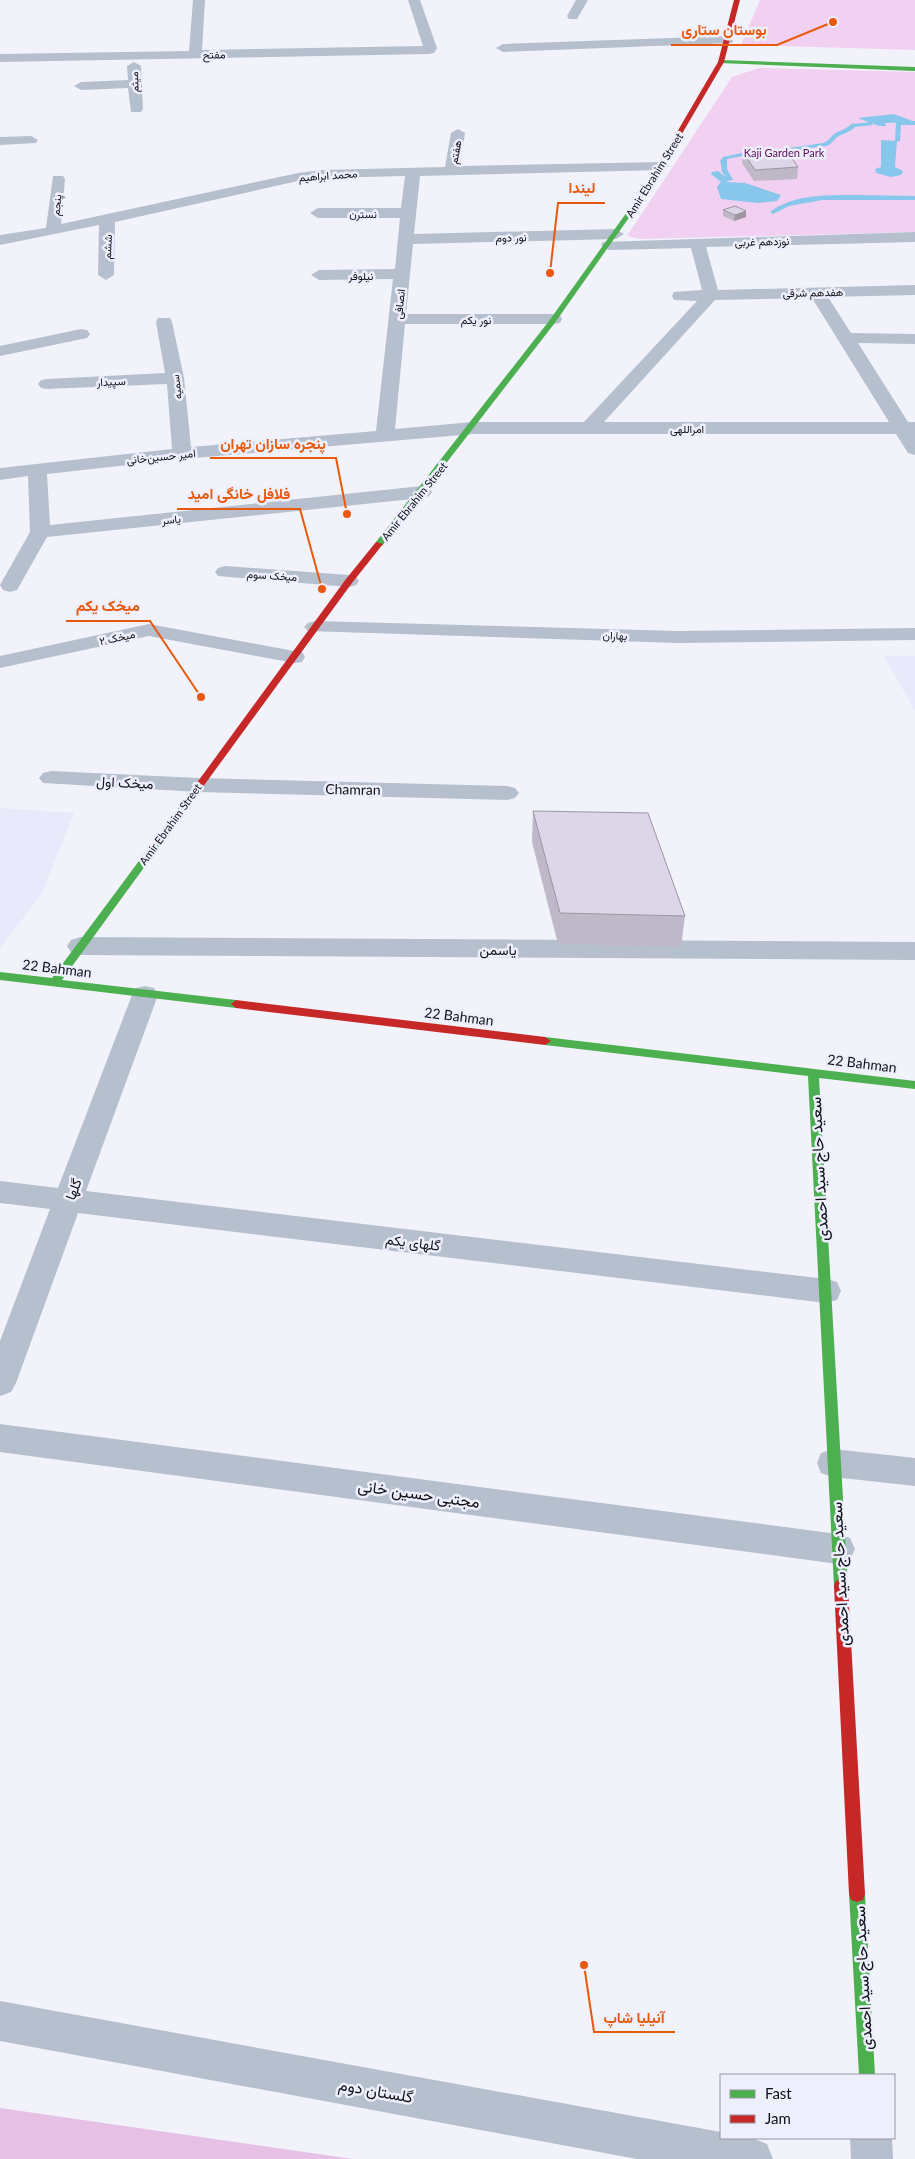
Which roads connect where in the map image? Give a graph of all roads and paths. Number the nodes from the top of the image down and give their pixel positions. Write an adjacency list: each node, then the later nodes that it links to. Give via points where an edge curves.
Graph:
1 (198, 0): 11 (street)
2 (414, 0): 8 (street, مفتح, via 430,48)
3 (582, 0): 5 (street)
4 (737, 0): 6 (main road, Amir Ebrahim Street)
5 (573, 16)
6 (726, 45): 7 (street); 14 (main road); 15 (main road, Amir Ebrahim Street)
7 (503, 48)
8 (391, 52): 9 (street, مفتح); 17 (street)
9 (326, 53): 11 (street, مفتح); 16 (street)
10 (802, 53): 14 (main road)
11 (195, 54): 12 (street, مفتح)
12 (133, 55): 13 (street, مفتح); 20 (street, میثم)
13 (4, 58): 19 (street)
14 (772, 58): 15 (main road); 18 (main road)
15 (722, 62): 26 (main road, Amir Ebrahim Street)
16 (324, 66)
17 (389, 66)
18 (915, 68)
19 (0, 74)
20 (134, 84): 21 (street); 22 (street, میثم)
21 (81, 86)
22 (136, 109)
23 (458, 133): 27 (street, هفتم)
24 (31, 140): 25 (street)
25 (0, 141)
26 (662, 166): 27 (street, محمد ابراهیم); 36 (main road, Amir Ebrahim Street)
27 (452, 170): 28 (street, محمد ابراهیم)
28 (413, 172): 31 (street, انصافی); 32 (street, محمد ابراهیم, via 298,177)
29 (58, 179): 33 (street, پنجم)
30 (318, 213): 31 (street, نسترن)
31 (409, 213): 35 (street, انصافی)
32 (107, 219): 33 (street, محمد ابراهیم); 41 (street, ششم)
33 (53, 230): 37 (street, محمد ابراهیم)
34 (915, 237): 38 (street, نوزدهم غربی)
35 (406, 239): 36 (street, نور دوم); 39 (street, انصافی)
36 (613, 239): 38 (street, نوزدهم غربی); 47 (main road, Amir Ebrahim Street)
37 (0, 240)
38 (697, 242): 44 (street)
39 (403, 274): 40 (street, نیلوفر); 46 (street, انصافی)
40 (319, 275)
41 (106, 276)
42 (915, 290): 43 (street, هفدهم شرقی)
43 (817, 292): 44 (street, هفدهم شرقی); 50 (street)
44 (712, 295): 45 (street, هفدهم شرقی); 56 (street)
45 (680, 296)
46 (398, 319): 47 (street, نور یکم); 58 (street, انصافی)
47 (554, 319): 55 (main road, Amir Ebrahim Street)
48 (164, 322): 53 (street, سمیه)
49 (81, 334): 52 (street)
50 (846, 338): 51 (street); 57 (street)
51 (915, 339)
52 (0, 351)
53 (175, 378): 54 (street, سپیدار); 60 (street, سمیه)
54 (47, 384)
55 (473, 428): 56 (street, امراللهی); 58 (street, امیر حسین‌خانی); 63 (main road, Amir Ebrahim Street)
56 (590, 428): 57 (street, امراللهی)
57 (909, 428): 59 (street)
58 (386, 436): 60 (street, امیر حسین‌خانی)
59 (915, 449)
60 (182, 453): 61 (street, امیر حسین‌خانی)
61 (37, 471): 62 (street, امیر حسین‌خانی); 64 (street)
62 (0, 474)
63 (422, 492): 64 (street, یاسر); 66 (main road, Amir Ebrahim Street)
64 (40, 532): 67 (street)
65 (225, 572): 66 (street, میخک سوم)
66 (348, 581): 68 (main road, Amir Ebrahim Street)
67 (10, 586)
68 (315, 627): 69 (street, بهاران, via 678,637); 70 (main road, Amir Ebrahim Street)
69 (915, 634)
70 (294, 657): 71 (street, میخک ۲, via 149,630); 73 (main road, Amir Ebrahim Street)
71 (0, 662)
72 (51, 778): 73 (street, میخک اول)
73 (198, 785): 74 (street, Chamran); 75 (main road, Amir Ebrahim Street)
74 (507, 793)
75 (80, 946): 76 (street, یاسمن); 78 (main road, Amir Ebrahim Street)
76 (915, 951)
77 (0, 976): 78 (main road, 22 Bahman)
78 (55, 982): 79 (main road, 22 Bahman)
79 (145, 995): 80 (main road, 22 Bahman); 83 (street, گلها)
80 (812, 1072): 81 (main road, 22 Bahman); 84 (main road, سعید حاج سید احمدی)
81 (915, 1085)
82 (0, 1192): 83 (street, گلهای یکم)
83 (68, 1200): 84 (street, گلهای یکم); 85 (street, گلها)
84 (826, 1291): 87 (main road, سعید حاج سید احمدی)
85 (0, 1383)
86 (0, 1438): 89 (street, مجتبی حسین خانی)
87 (833, 1463): 88 (street); 89 (main road, سعید حاج سید احمدی)
88 (915, 1472)
89 (838, 1549): 91 (main road, سعید حاج سید احمدی)
90 (0, 2021): 93 (street, گلستان دوم)
91 (867, 2074)
92 (871, 2139): 94 (street)
93 (752, 2159)
94 (872, 2159)

